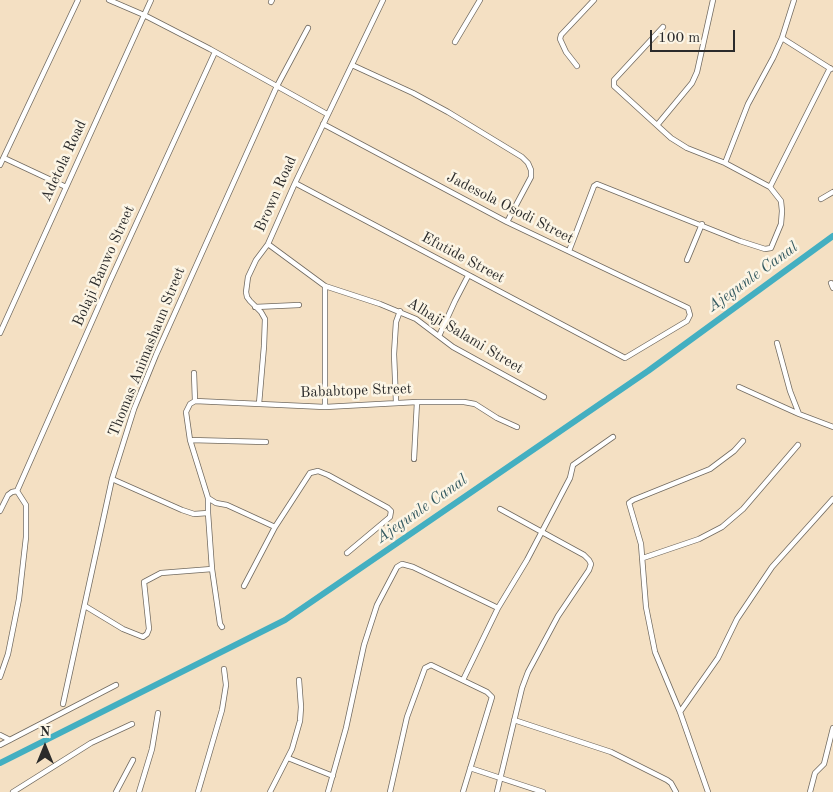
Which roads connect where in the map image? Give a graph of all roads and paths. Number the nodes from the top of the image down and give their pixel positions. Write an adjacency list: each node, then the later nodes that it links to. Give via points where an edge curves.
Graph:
1 (78, 0): 22 (street)
2 (109, 0): 9 (street)
3 (151, 0): 9 (street, Adetola Road)
4 (383, 0): 15 (street, Brown Road)
5 (480, 0): 13 (street)
6 (594, 0): 16 (street, via 561,35 566,52)
7 (713, 0): 21 (street, via 694,78)
8 (794, 0): 12 (street)
9 (144, 15): 14 (street); 26 (street, Adetola Road)
10 (663, 27): 21 (street, via 613,84 626,99)
11 (308, 28): 18 (street, Thomas Animashaun Street)
12 (782, 38): 17 (street); 23 (street, via 748,104)
13 (455, 42)
14 (215, 52): 18 (street); 62 (street, Bolaji Banwo Street)
15 (352, 65): 19 (street, Brown Road); 30 (street, via 448,112 528,163 531,177)
16 (577, 66)
17 (832, 69): 27 (street)
18 (277, 86): 19 (street); 61 (street, Thomas Animashaun Street, via 145,381)
19 (327, 114): 20 (street, Brown Road)
20 (323, 124): 25 (street, Brown Road); 30 (street, Jadesola Osodi Street)
21 (658, 124): 23 (street, via 687,148)
22 (4, 158): 24 (street); 26 (street)
23 (725, 163): 27 (street)
24 (0, 165)
25 (295, 183): 32 (street, Brown Road); 35 (street, Efutide Street)
26 (66, 187): 40 (street, Adetola Road)
27 (770, 187): 31 (street, via 781,201 782,211 777,236 768,250)
28 (833, 192): 29 (street)
29 (821, 199)
30 (507, 222): 33 (street, Jadesola Osodi Street)
31 (702, 224): 33 (street, via 597,184); 34 (street)
32 (268, 244): 36 (street, Alhaji Salami Street); 38 (street, Brown Road, via 256,260 247,283 247,297)
33 (569, 251): 43 (street, Jadesola Osodi Street, via 688,308 690,315 687,321 630,357)
34 (687, 260)
35 (468, 276): 41 (street); 43 (street, Efutide Street)
36 (325, 286): 39 (street, Alhaji Salami Street); 51 (street)
37 (299, 306): 38 (street)
38 (255, 307): 50 (street, Brown Road, via 265,319)
39 (400, 311): 41 (street, Alhaji Salami Street); 47 (street, via 394,354)
40 (0, 333)
41 (439, 336): 46 (street, Alhaji Salami Street)
42 (777, 343): 52 (street)
43 (620, 355)
44 (194, 373): 49 (street)
45 (739, 387): 52 (street)
46 (544, 397)
47 (396, 402): 48 (street, Bababtope Street); 51 (street, Bababtope Street)
48 (417, 402): 53 (street, Bababtope Street, via 475,404); 60 (street)
49 (192, 403): 50 (street, Bababtope Street); 56 (street, via 186,412)
50 (259, 404): 51 (street, Bababtope Street)
51 (325, 407)
52 (799, 414): 54 (street)
53 (517, 427)
54 (833, 427)
55 (613, 437): 70 (street, via 573,465 570,478)
56 (190, 440): 58 (street); 63 (street)
57 (743, 441): 72 (street, via 710,469 630,501)
58 (266, 442)
59 (798, 445): 72 (street, via 743,509 722,527 699,539)
60 (414, 459)
61 (112, 479): 68 (street, via 182,510 194,514); 75 (street, Thomas Animashaun Street)
62 (17, 491): 65 (street); 79 (street, via 26,504 26,537 19,599)
63 (208, 498): 68 (street); 69 (street)
64 (833, 498): 84 (street, via 772,567 737,618 718,658)
65 (2, 501): 67 (street)
66 (500, 509): 70 (street)
67 (0, 512)
68 (208, 513): 73 (street)
69 (275, 527): 71 (street, via 310,473 318,471 391,511 390,517); 74 (street)
70 (542, 532): 76 (street); 86 (street, via 584,555 591,564 528,672)
71 (347, 553)
72 (644, 558): 84 (street, via 646,607 656,652)
73 (212, 569): 75 (street, via 161,573 144,582 149,629 145,636 141,637); 77 (street)
74 (244, 586)
75 (85, 606): 83 (street, Thomas Animashaun Street)
76 (498, 608): 81 (street); 95 (street, via 413,567 402,564 397,567 377,605 364,645)
77 (222, 627)
78 (224, 669): 100 (street, via 226,685 222,710)
79 (0, 677)
80 (299, 680): 92 (street, via 300,721)
81 (463, 680): 94 (street, via 492,697); 103 (street, via 431,665 425,668 407,717)
82 (116, 685): 90 (street)
83 (64, 704)
84 (680, 712): 108 (street)
85 (158, 713): 99 (street, via 152,749)
86 (514, 720): 96 (street); 107 (street, via 611,752 667,780)
87 (132, 724): 97 (street, via 91,742)
88 (833, 728): 109 (street, via 824,764 815,773)
89 (0, 734): 90 (street)
90 (10, 740): 91 (street)
91 (0, 746)
92 (288, 758): 95 (street); 101 (street)
93 (133, 760): 98 (street)
94 (470, 768): 96 (street); 104 (street)
95 (333, 776): 102 (street)
96 (500, 778): 105 (street); 106 (street)
97 (13, 792)
98 (116, 792)
99 (139, 792)
100 (198, 792)
101 (270, 792)
102 (328, 792)
103 (390, 792)
104 (463, 792)
105 (497, 792)
106 (543, 792)
107 (676, 792)
108 (708, 792)
109 (810, 792)

